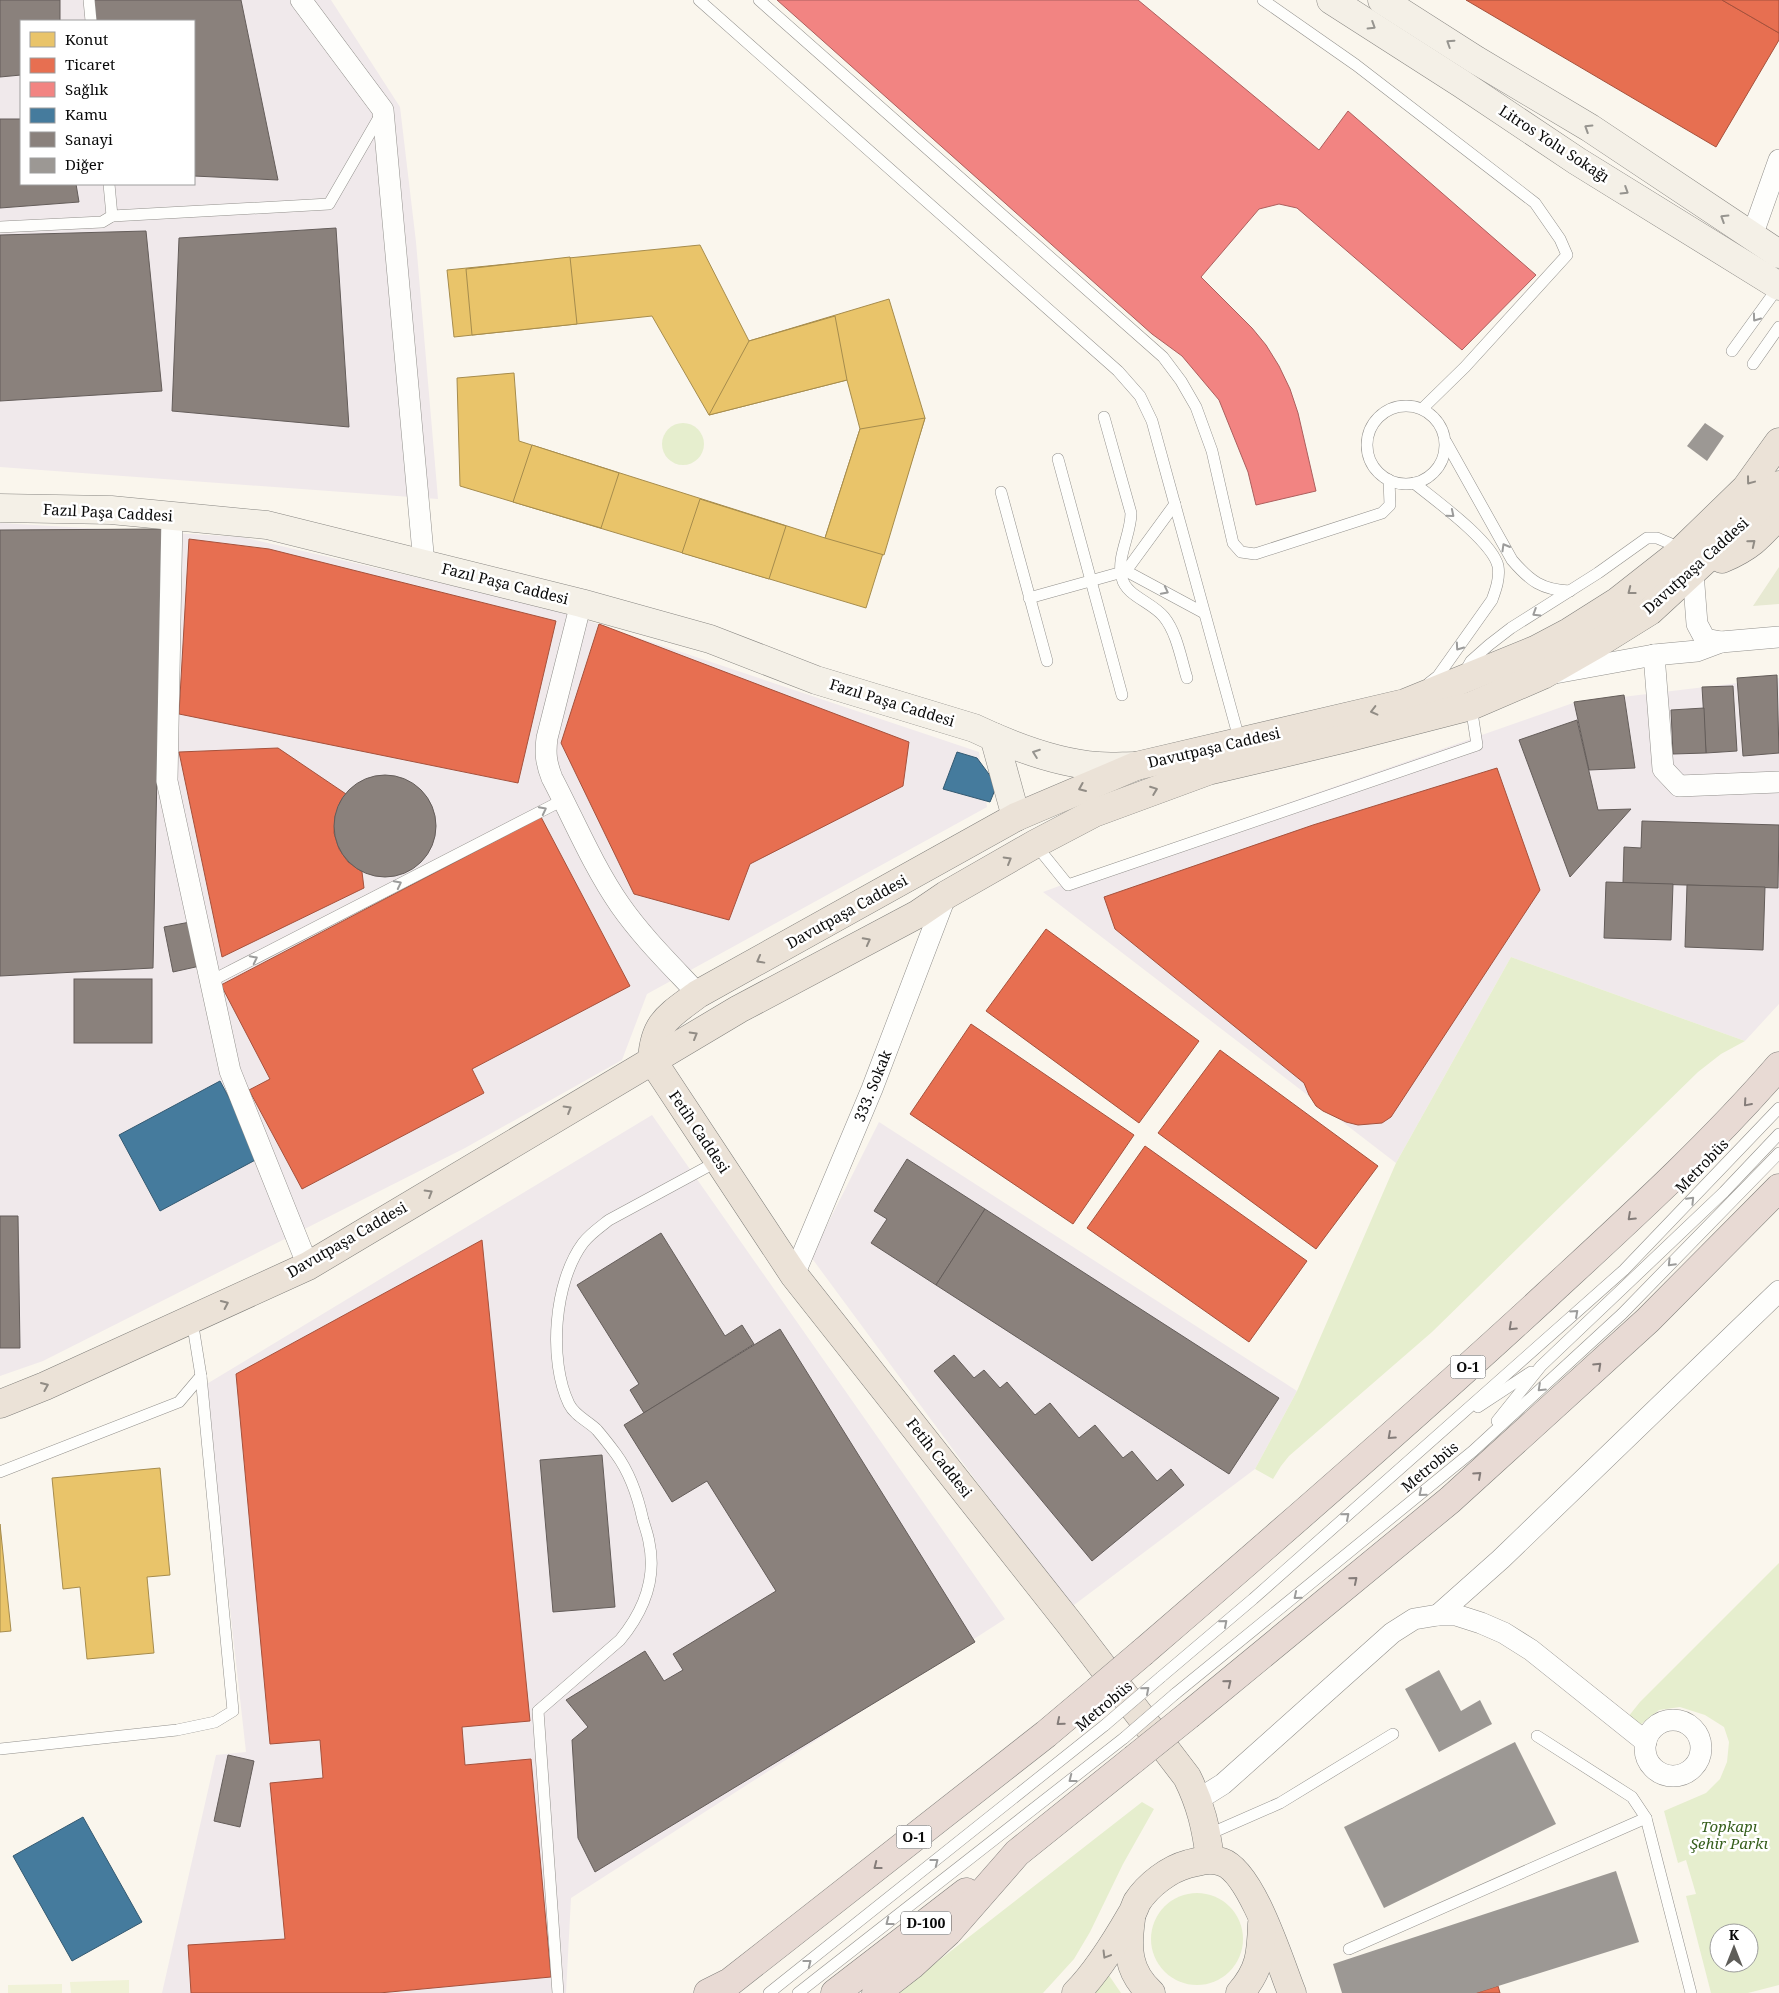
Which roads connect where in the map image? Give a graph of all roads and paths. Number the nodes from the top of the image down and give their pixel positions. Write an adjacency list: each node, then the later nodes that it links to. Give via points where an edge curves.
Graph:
1 (89, 0): 8 (lane)
2 (301, 0): 9 (street)
3 (699, 0): 29 (lane, via 1130,383 1152,421)
4 (759, 0): 25 (lane, via 1163,357 1196,407 1212,451 1233,543 1242,552 1255,554 1382,513 1390,504)
5 (1263, 0): 20 (lane, via 1356,65 1535,203 1567,255 1465,367)
6 (1382, 0): 14 (street, Litros Yolu Sokağı, one-way to 6, via 1590,128)
7 (1344, 3): 16 (street, Litros Yolu Sokağı, one-way to 16, via 1577,161)
8 (91, 20)
9 (383, 110): 12 (lane, via 328,204); 34 (street)
10 (1779, 160): 14 (street)
11 (109, 185): 12 (lane)
12 (112, 216): 13 (lane, via 102,222)
13 (0, 227)
14 (1752, 236): 15 (street, Litros Yolu Sokağı)
15 (1779, 254)
16 (1779, 286): 18 (lane, one-way to 18)
17 (1779, 327): 19 (lane)
18 (1732, 350)
19 (1753, 364)
20 (1422, 409): 22 (lane, via 1438,422); 25 (lane, via 1396,407 1374,422 1368,434 1370,461)
21 (1104, 417): 35 (lane, via 1131,513 1122,559)
22 (1446, 442): 26 (lane, via 1445,454 1434,473); 37 (lane, one-way to 22, via 1545,588 1526,576 1512,560)
23 (1779, 442): 33 (main road, Davutpaşa Caddesi, one-way to 33)
24 (1058, 459): 36 (lane)
25 (1389, 480): 26 (lane, via 1401,484)
26 (1414, 483): 49 (lane, one-way to 49, via 1492,553 1498,577 1492,600 1438,676)
27 (1779, 485): 33 (main road, Davutpaşa Caddesi, via 1740,528)
28 (1001, 492): 38 (lane)
29 (1174, 504): 35 (lane); 40 (lane)
30 (0, 508): 32 (street, Fazıl Paşa Caddesi, via 111,510)
31 (1779, 515): 33 (main road, one-way to 31, via 1744,550)
32 (172, 516): 34 (street, Fazıl Paşa Caddesi, via 267,525); 59 (street, via 167,780)
33 (1686, 563): 37 (lane, via 1669,543 1647,538); 42 (street, via 1697,624 1705,639); 45 (main road, Davutpaşa Caddesi, via 1650,611); 47 (main road, Davutpaşa Caddesi, one-way to 47)
34 (424, 564): 39 (street, Fazıl Paşa Caddesi)
35 (1123, 572): 36 (lane); 40 (lane, one-way to 40); 46 (lane, via 1122,580 1130,592 1158,610 1170,626)
36 (1092, 581): 38 (lane); 48 (lane)
37 (1570, 591): 47 (lane, one-way to 47, via 1489,645 1471,661)
38 (1029, 598): 44 (lane)
39 (581, 603): 50 (street, Fazıl Paşa Caddesi, via 710,639 816,680); 54 (street, via 544,756)
40 (1204, 613): 51 (lane)
41 (1779, 637): 42 (street)
42 (1721, 642): 43 (street, via 1697,651)
43 (1654, 655): 45 (street); 53 (street, via 1663,769 1679,786)
44 (1046, 661)
45 (1542, 675): 47 (main road, Davutpaşa Caddesi)
46 (1188, 678)
47 (1465, 694): 49 (main road, Davutpaşa Caddesi); 56 (main road, Davutpaşa Caddesi, one-way to 47, via 1094,813 1208,771 1342,739); 56 (lane, via 1476,745 1068,885)
48 (1122, 695)
49 (1405, 703): 51 (main road, Davutpaşa Caddesi, one-way to 51)
50 (994, 737): 52 (street, Fazıl Paşa Caddesi, one-way to 50, via 1097,766 1052,758); 55 (street)
51 (1240, 742): 52 (main road, Davutpaşa Caddesi)
52 (1136, 766): 55 (main road, Davutpaşa Caddesi, one-way to 55)
53 (1779, 782)
54 (563, 800): 59 (lane, one-way to 54); 60 (street, via 620,905)
55 (1016, 817): 58 (main road, via 1001,838 982,852 844,933); 60 (main road, Davutpaşa Caddesi, one-way to 60)
56 (1035, 844): 57 (main road, Davutpaşa Caddesi, one-way to 56)
57 (946, 895): 58 (main road, Davutpaşa Caddesi, one-way to 57, via 918,914); 69 (street, 333. Sokak, via 872,1089)
58 (817, 968): 61 (main road, Davutpaşa Caddesi, one-way to 58)
59 (211, 981): 68 (street, via 230,1071)
60 (698, 994): 61 (main road, Davutpaşa Caddesi, via 658,1028)
61 (652, 1060): 66 (main road, Fetih Caddesi); 68 (main road, Davutpaşa Caddesi, one-way to 61)
62 (1779, 1066): 92 (highway, O-1, one-way to 92, bridge, via 1737,1114 1660,1190 1392,1436 1046,1734)
63 (1779, 1108): 75 (lane, Metrobüs, one-way to 63, via 1624,1270)
64 (1779, 1134): 72 (lane, Metrobüs, via 1724,1192)
65 (1779, 1153): 76 (lane, Metrobüs, one-way to 76, via 1622,1314)
66 (718, 1161): 69 (main road, Fetih Caddesi); 93 (lane, via 595,1230 572,1263 559,1308 558,1359 570,1405 582,1420 596,1428 629,1478 636,1492 652,1560 647,1596 631,1626 620,1640 538,1711)
67 (1779, 1188): 79 (highway, one-way to 67, via 1324,1605 1458,1493 1648,1320)
68 (308, 1266): 71 (main road, Davutpaşa Caddesi, one-way to 68)
69 (794, 1275): 85 (main road, Fetih Caddesi, via 1188,1777)
70 (1779, 1291): 78 (street, via 1502,1559)
71 (192, 1320): 73 (lane); 74 (main road, Davutpaşa Caddesi, one-way to 71)
72 (1541, 1366): 75 (lane, Metrobüs); 76 (lane, Metrobüs)
73 (201, 1376): 77 (lane, via 180,1402); 84 (lane, via 233,1711 215,1722 177,1730)
74 (0, 1404)
75 (1447, 1427): 94 (lane, Metrobüs, one-way to 75, bridge, via 1105,1725)
76 (1473, 1450): 79 (lane, Metrobüs, one-way to 79)
77 (0, 1472)
78 (1438, 1615): 82 (street, via 1456,1615 1481,1623 1531,1650); 85 (street, via 1414,1619 1392,1633 1224,1784)
79 (1183, 1704): 83 (highway, bridge)
80 (1393, 1734): 87 (lane)
81 (1538, 1736): 86 (lane, via 1632,1797)
82 (1646, 1742)
83 (1129, 1748): 88 (highway); 95 (lane, one-way to 95)
84 (0, 1749)
85 (1198, 1799): 87 (main road, Fetih Caddesi)
86 (1646, 1818): 91 (lane); 102 (lane)
87 (1209, 1847): 89 (main road, via 1148,1888); 90 (main road, via 1234,1868 1246,1884)
88 (1017, 1853): 96 (highway, D-100); 97 (highway, via 948,1932)
89 (1132, 1915): 98 (main road, one-way to 98, via 1098,1968); 99 (main road, via 1128,1954 1136,1974)
90 (1262, 1918): 100 (main road, via 1261,1955 1251,1980); 101 (main road)
91 (1349, 1950)
92 (718, 1989)
93 (558, 1993)
94 (769, 1993)
95 (798, 1993)
96 (835, 1993)
97 (876, 1993)
98 (1076, 1993)
99 (1151, 1993)
100 (1240, 1993)
101 (1292, 1993)
102 (1691, 1993)

